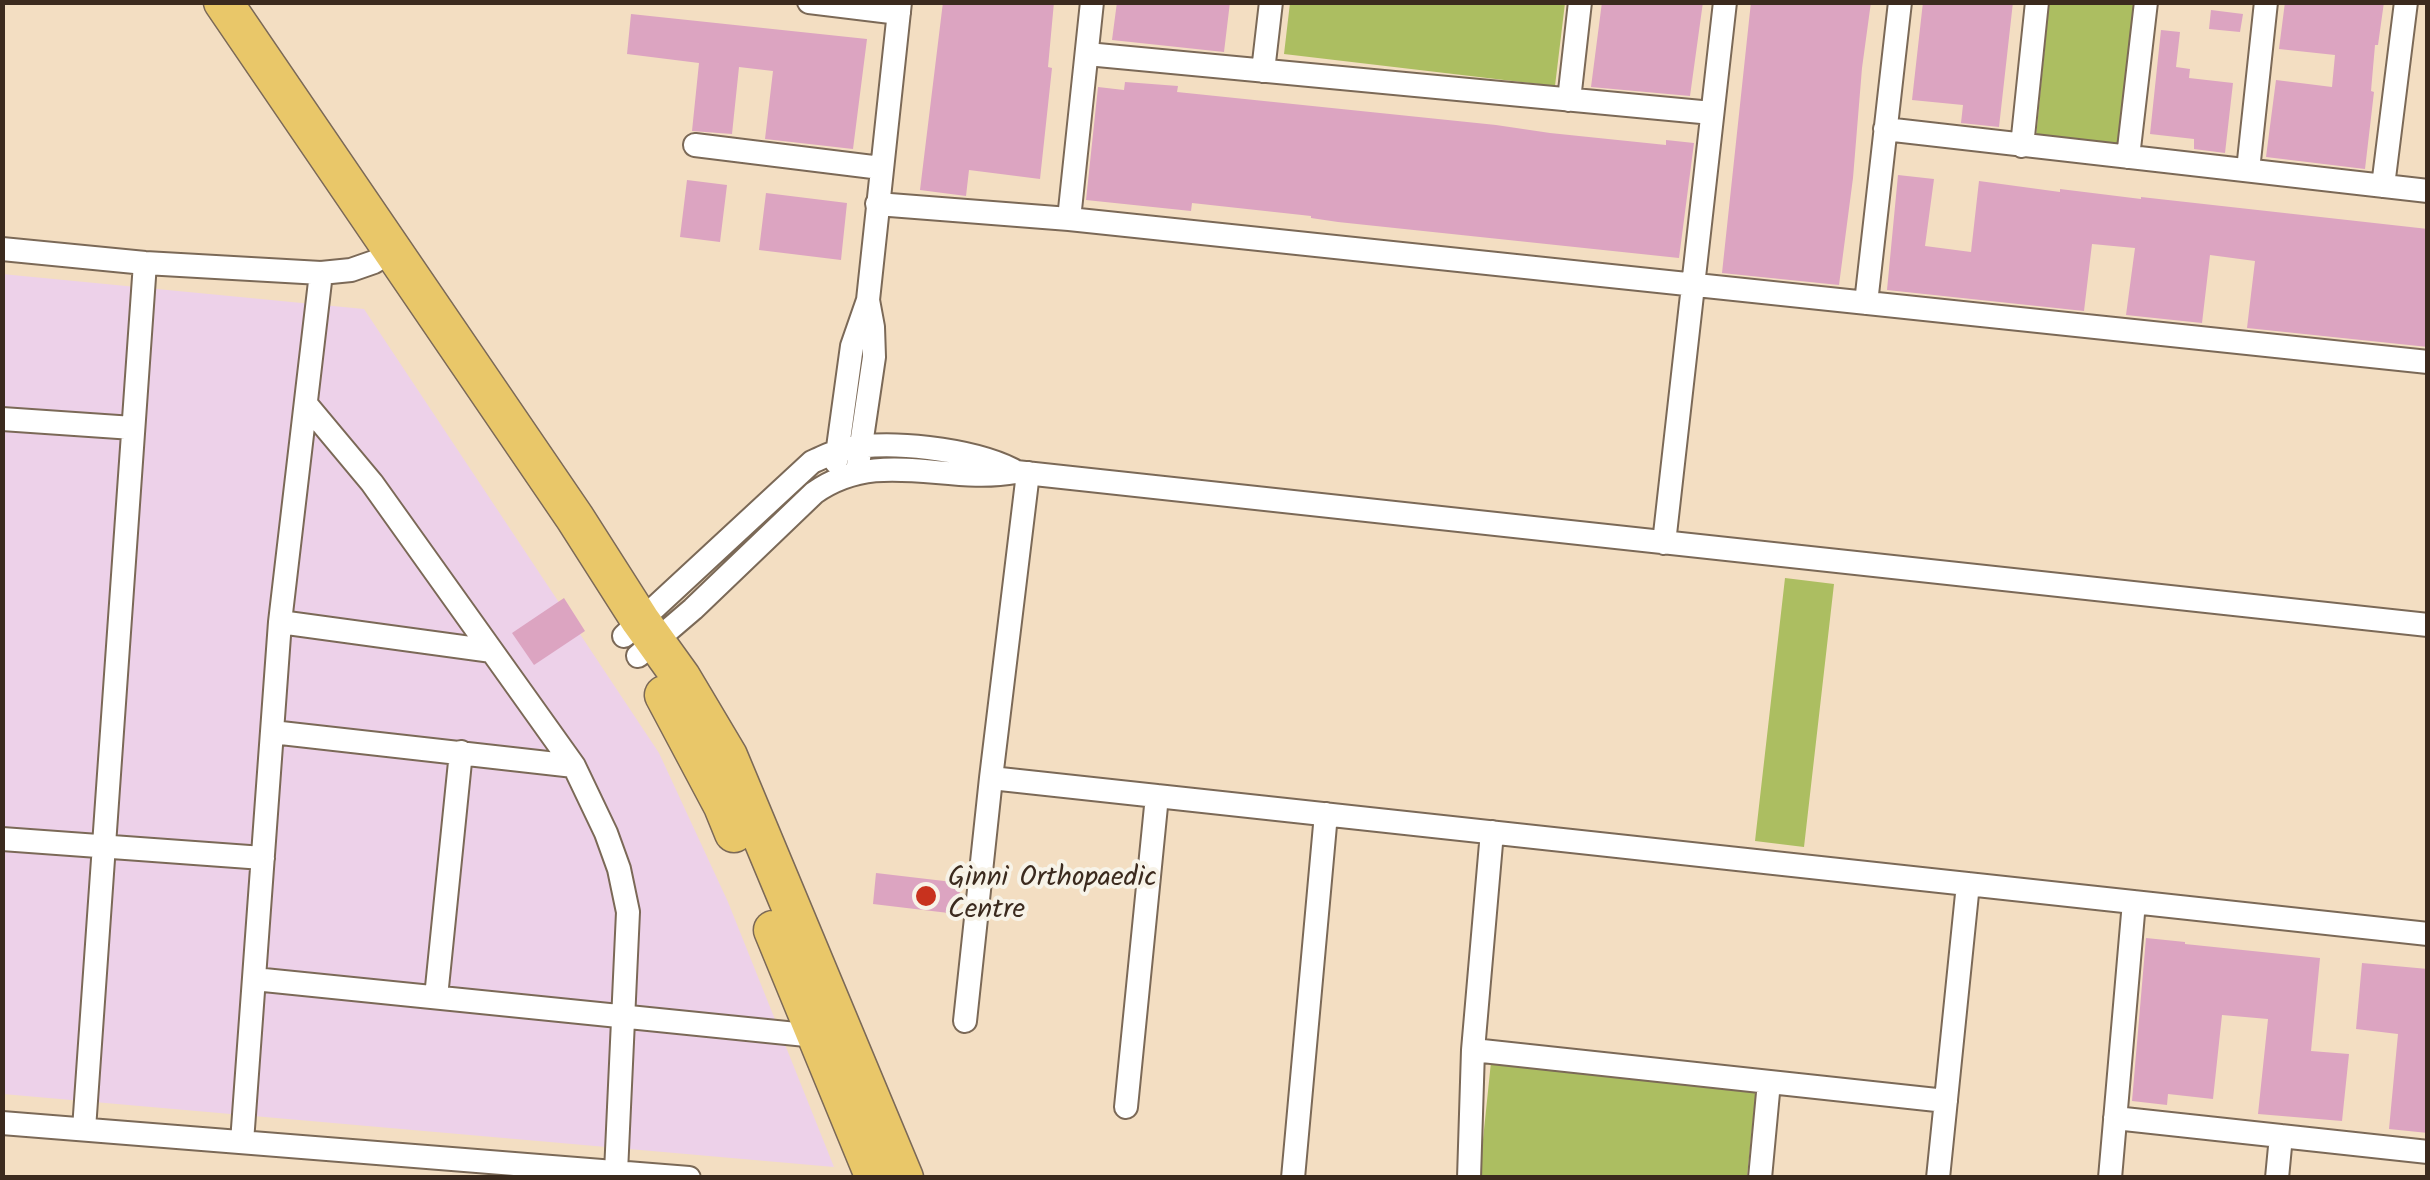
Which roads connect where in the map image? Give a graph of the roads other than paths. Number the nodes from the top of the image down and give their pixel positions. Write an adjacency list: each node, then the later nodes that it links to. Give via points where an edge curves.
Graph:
1 (195, 2): 29 (main road)
2 (223, 2): 29 (main road)
3 (809, 2): 13 (street)
4 (1092, 2): 14 (street)
5 (1271, 2): 15 (street)
6 (1580, 2): 16 (street)
7 (1725, 2): 17 (street)
8 (1900, 2): 18 (street)
9 (2036, 2): 20 (street)
10 (2146, 2): 21 (street)
11 (2266, 2): 23 (street)
12 (2406, 2): 24 (street)
13 (900, 8): 22 (street)
14 (1087, 54): 15 (street); 27 (street)
15 (1263, 70): 16 (street)
16 (1569, 100): 17 (street)
17 (1712, 113): 32 (street)
18 (1885, 129): 20 (street); 33 (street)
19 (695, 145): 22 (street)
20 (2022, 146): 21 (street)
21 (2128, 157): 23 (street)
22 (881, 168): 26 (street)
23 (2248, 170): 24 (street)
24 (2384, 186): 25 (street)
25 (2428, 190)
26 (877, 204): 27 (street); 38 (street, via 868,300 852,346)
27 (1069, 219): 32 (street)
28 (2, 248): 30 (street)
29 (384, 256): 31 (street); 45 (main road)
30 (145, 263): 31 (street); 37 (street)
31 (321, 274): 35 (street)
32 (1693, 285): 33 (street); 42 (street)
33 (1866, 303): 34 (street)
34 (2428, 362)
35 (306, 404): 43 (street); 46 (street, via 372,482)
36 (2, 419): 37 (street)
37 (133, 428): 55 (street)
38 (850, 448): 39 (street); 40 (street, via 898,445 966,454); 41 (street); 45 (street, via 812,462)
39 (857, 472): 40 (street); 41 (street)
40 (1022, 472): 42 (street); 50 (street)
41 (832, 480): 45 (street, via 693,609)
42 (1664, 542): 44 (street)
43 (280, 622): 46 (street); 47 (street)
44 (2428, 625)
45 (640, 638): 64 (main road, via 723,806); 78 (main road, via 728,756)
46 (492, 651): 49 (street)
47 (272, 732): 48 (street); 56 (street)
48 (461, 752): 49 (street); 61 (street)
49 (574, 766): 62 (street, via 606,833 628,912)
50 (990, 778): 51 (street); 63 (street)
51 (1157, 796): 52 (street); 68 (street)
52 (1326, 814): 53 (street); 79 (street)
53 (1492, 832): 57 (street); 65 (street)
54 (2, 838): 55 (street)
55 (104, 847): 56 (street); 71 (street)
56 (263, 858): 60 (street)
57 (1968, 884): 58 (street); 67 (street)
58 (2134, 902): 59 (street); 69 (street)
59 (2428, 934)
60 (254, 979): 61 (street); 73 (street)
61 (436, 998): 62 (street)
62 (624, 1016): 64 (street); 75 (street)
63 (965, 1021)
64 (816, 1036): 77 (main road)
65 (1473, 1050): 66 (street); 80 (street)
66 (1769, 1082): 67 (street); 81 (street)
67 (1946, 1100): 82 (street)
68 (1126, 1107)
69 (2115, 1118): 72 (street); 83 (street)
70 (2, 1123): 71 (street)
71 (84, 1130): 73 (street)
72 (2280, 1136): 74 (street); 84 (street)
73 (242, 1142): 75 (street)
74 (2428, 1152)
75 (616, 1172): 76 (street)
76 (689, 1178)
77 (875, 1178)
78 (904, 1178)
79 (1293, 1178)
80 (1469, 1178)
81 (1760, 1178)
82 (1938, 1178)
83 (2110, 1178)
84 (2277, 1178)

